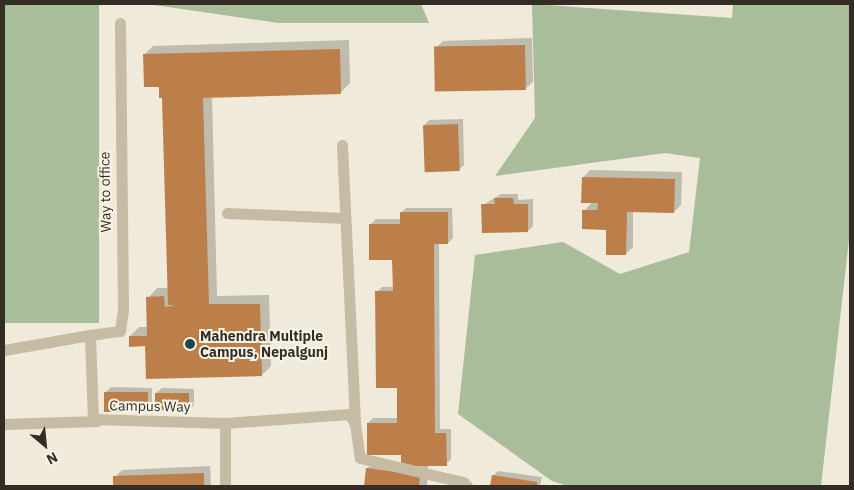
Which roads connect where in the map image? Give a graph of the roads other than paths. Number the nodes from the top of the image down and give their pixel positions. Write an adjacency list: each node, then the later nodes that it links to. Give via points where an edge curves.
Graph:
1 (120, 22): 5 (lane, Way to office, via 123,310 120,331)
2 (342, 145): 4 (lane)
3 (227, 213): 4 (lane)
4 (345, 218): 10 (lane)
5 (90, 335): 6 (lane); 7 (lane, Campus Way, via 92,416)
6 (4, 350)
7 (97, 421): 8 (lane, Campus Way); 9 (lane)
8 (225, 423): 10 (lane, Campus Way, via 349,414); 11 (lane)
9 (4, 424)
10 (355, 424): 12 (lane, via 360,458 463,482)
11 (225, 486)
12 (467, 486)

